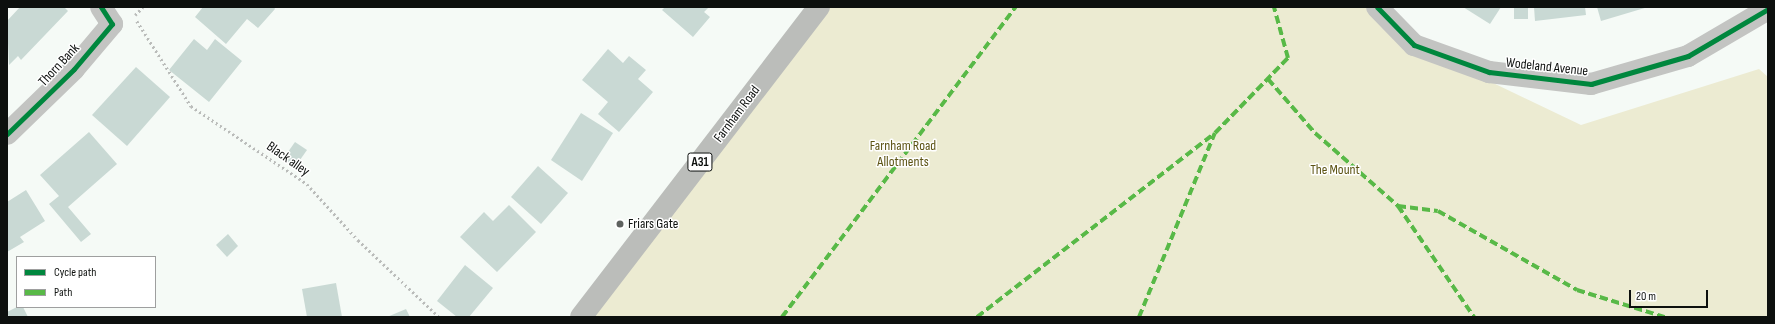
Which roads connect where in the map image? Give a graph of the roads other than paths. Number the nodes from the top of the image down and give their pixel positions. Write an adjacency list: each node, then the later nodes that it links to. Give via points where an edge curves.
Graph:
1 (102, 7): 5 (street, Thorn Bank, via 112,24 74,69)
2 (819, 7): 6 (main road, Farnham Road / A31)
3 (1377, 7): 4 (street, Wodeland Avenue, via 1420,48 1489,72 1591,84 1688,56)
4 (1768, 9)
5 (7, 134)
6 (582, 317)

